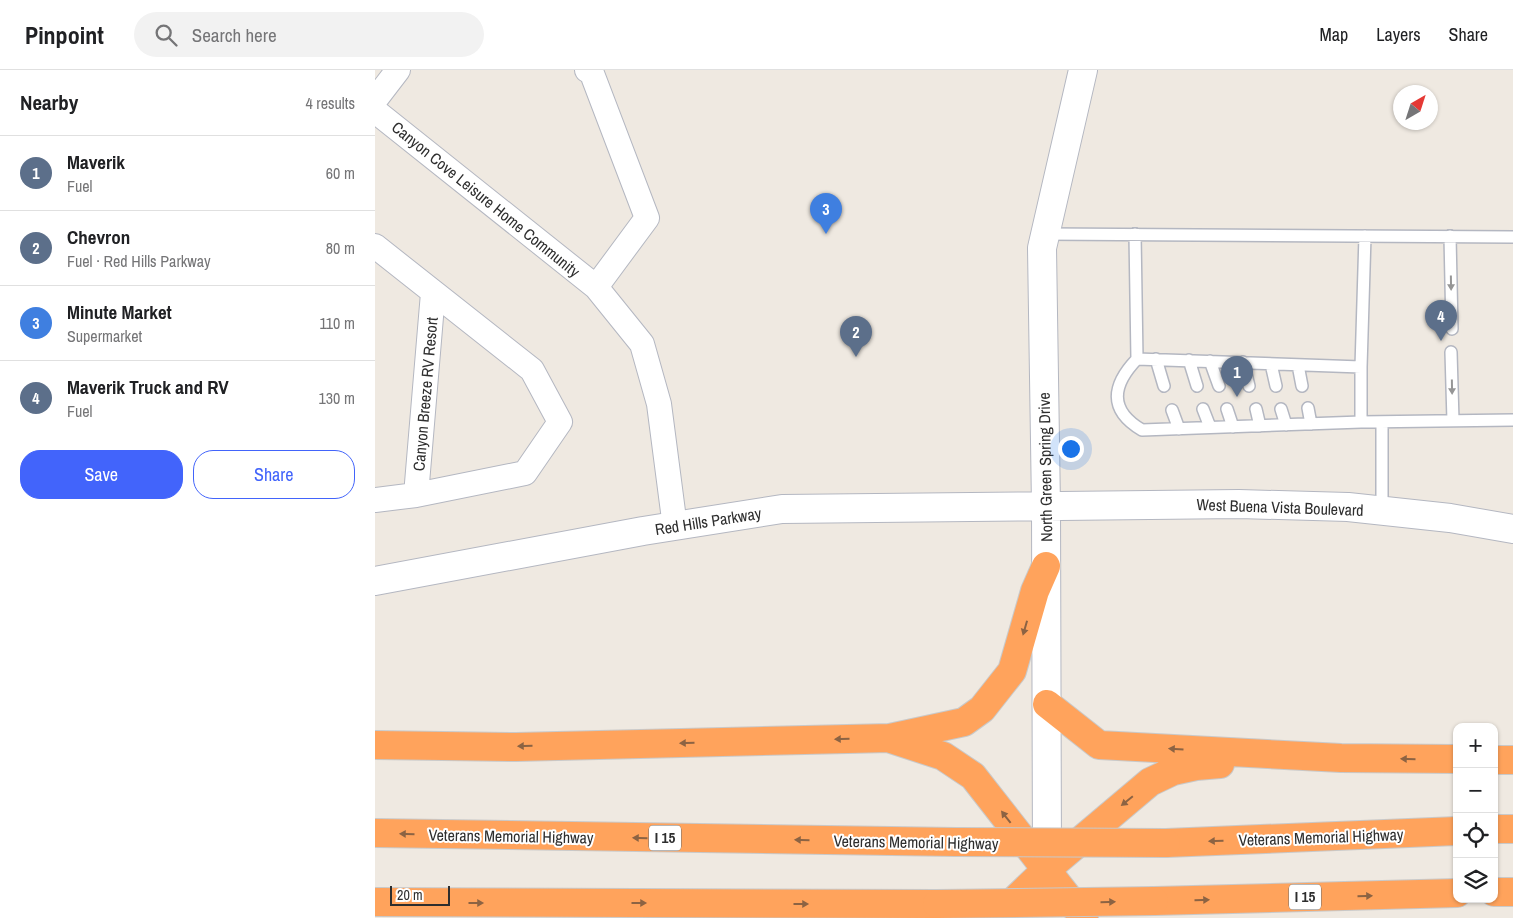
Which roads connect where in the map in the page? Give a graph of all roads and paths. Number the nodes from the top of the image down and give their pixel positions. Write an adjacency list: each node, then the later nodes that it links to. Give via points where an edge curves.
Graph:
1 (398, 70): 4 (street)
2 (587, 70): 12 (street, Canyon Cove Leisure Home Community, via 591,71 647,218)
3 (1083, 70): 6 (main road, North Green Spring Drive)
4 (375, 100)
5 (375, 111): 12 (street, Canyon Cove Leisure Home Community)
6 (1045, 234): 7 (lane); 48 (main road, North Green Spring Drive, via 1042,248)
7 (1135, 234): 8 (lane); 16 (lane)
8 (1365, 236): 9 (lane); 23 (lane)
9 (1450, 236): 10 (lane); 14 (lane, one-way to 14)
10 (1513, 237)
11 (375, 246): 13 (street, Canyon Breeze RV Resort)
12 (596, 288): 50 (street, Canyon Cove Leisure Home Community, via 642,344 659,404)
13 (433, 293): 46 (street, Canyon Breeze RV Resort); 46 (street, Canyon Breeze RV Resort, via 532,370 560,422 525,473)
14 (1452, 330)
15 (1451, 352): 37 (lane, one-way to 37)
16 (1137, 359): 17 (lane); 45 (lane, via 1124,372 1119,384 1119,409 1128,422 1142,430)
17 (1156, 359): 18 (lane); 24 (lane)
18 (1189, 360): 19 (lane); 25 (lane)
19 (1210, 361): 20 (lane); 26 (lane)
20 (1243, 362): 21 (lane); 27 (lane)
21 (1271, 364): 22 (lane); 28 (lane)
22 (1297, 365): 23 (lane); 29 (lane)
23 (1361, 367): 38 (lane)
24 (1164, 386)
25 (1197, 386)
26 (1219, 386)
27 (1249, 386)
28 (1276, 386)
29 (1302, 386)
30 (1308, 408): 40 (lane)
31 (1203, 409): 44 (lane)
32 (1227, 409): 42 (lane)
33 (1256, 409): 43 (lane)
34 (1281, 409): 41 (lane)
35 (1171, 410): 45 (lane)
36 (1513, 420): 37 (lane)
37 (1453, 421): 39 (lane)
38 (1361, 422): 39 (lane); 40 (lane)
39 (1382, 422): 49 (lane)
40 (1311, 424): 41 (lane)
41 (1286, 425): 43 (lane)
42 (1233, 426): 43 (lane); 44 (lane)
43 (1260, 426)
44 (1210, 427): 45 (lane)
45 (1179, 428)
46 (416, 495): 47 (street, Canyon Breeze RV Resort)
47 (375, 500)
48 (1046, 506): 49 (main road, West Buena Vista Boulevard, via 1190,503 1348,507); 50 (main road, Red Hills Parkway, via 782,509); 52 (main road, North Green Spring Drive)
49 (1382, 511): 51 (main road, West Buena Vista Boulevard)
50 (675, 526): 53 (main road, Red Hills Parkway)
51 (1513, 529)
52 (1046, 566): 54 (main road, North Green Spring Drive); 55 (highway, one-way to 55, via 1035,591 1013,671 982,709 964,722)
53 (375, 581)
54 (1047, 704): 57 (highway, one-way to 54, via 1099,745); 65 (main road, North Green Spring Drive)
55 (890, 738): 56 (highway, one-way to 56, via 516,747); 65 (highway, one-way to 55, via 973,776 943,756)
56 (375, 745)
57 (1341, 758): 58 (highway, one-way to 57); 65 (highway, one-way to 65, via 1196,766 1173,771 1150,782)
58 (1453, 759)
59 (1498, 760): 60 (highway)
60 (1513, 760)
61 (1498, 829): 62 (highway)
62 (1513, 829)
63 (1453, 831): 64 (highway, Veterans Memorial Highway / I 15, one-way to 64, bridge, via 1166,843)
64 (375, 833)
65 (1047, 869): 70 (highway); 71 (highway)
66 (1498, 892): 67 (highway)
67 (1513, 892)
68 (1453, 893): 69 (highway, I 15, one-way to 68, bridge, via 937,904)
69 (375, 902)
70 (996, 918)
71 (1084, 918)

